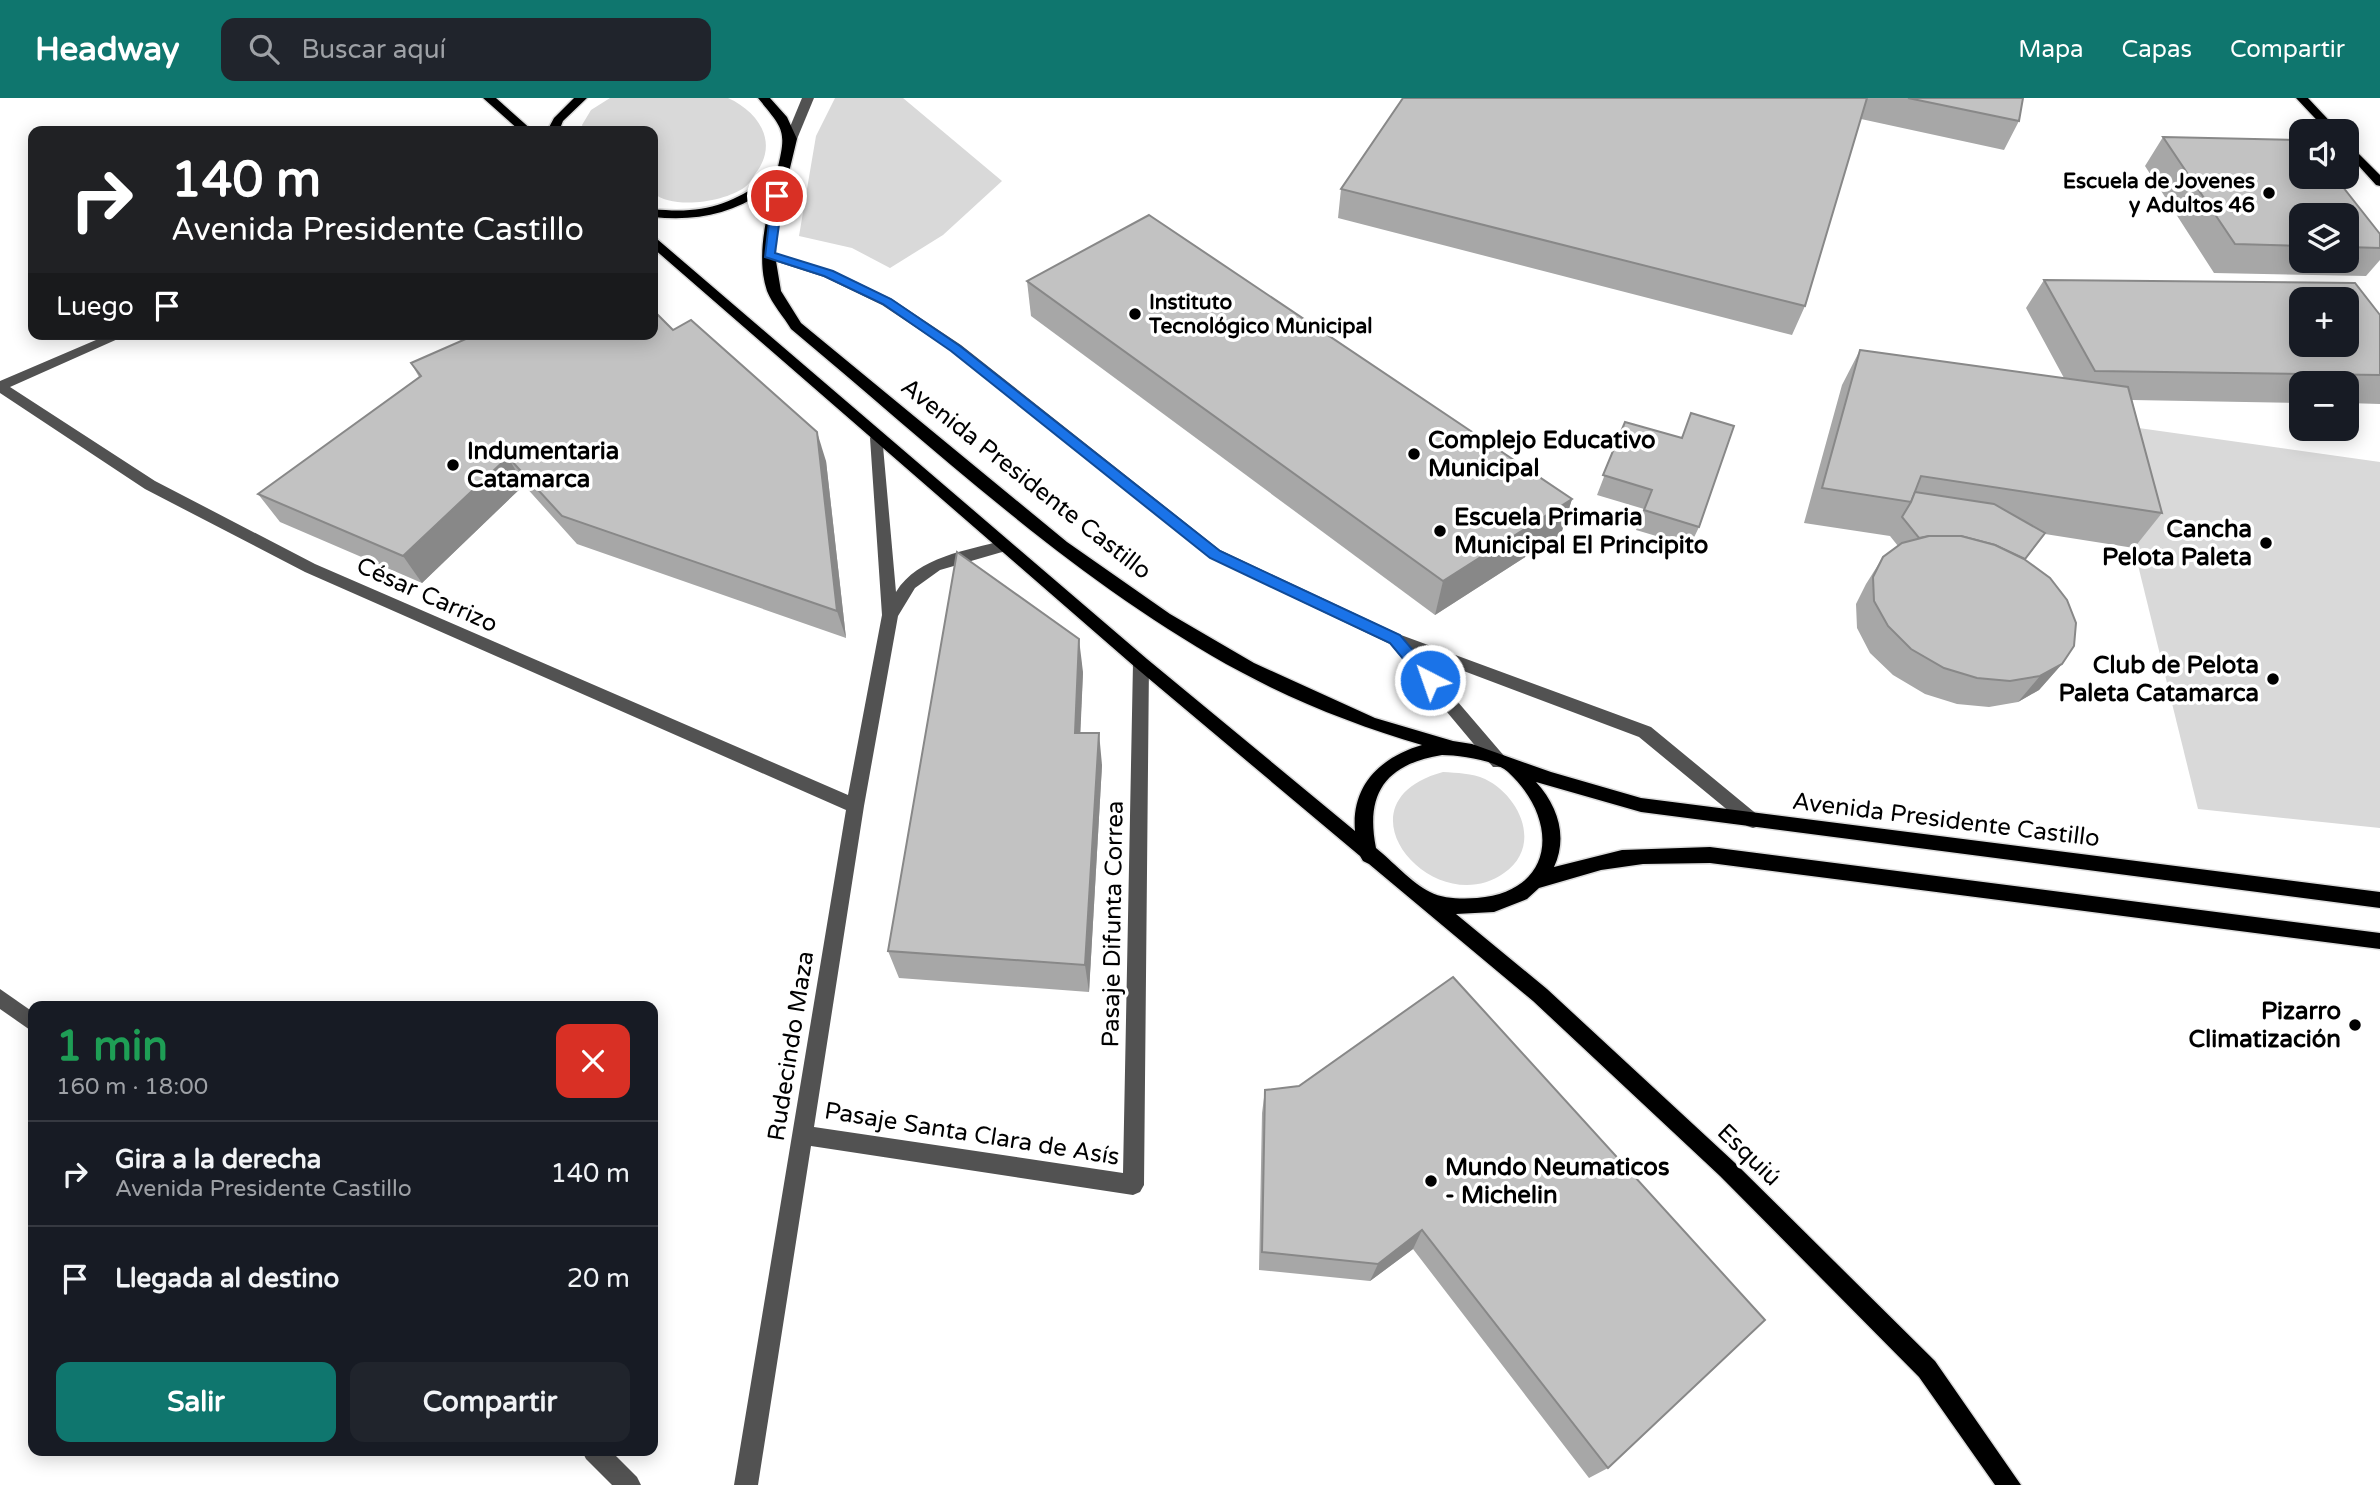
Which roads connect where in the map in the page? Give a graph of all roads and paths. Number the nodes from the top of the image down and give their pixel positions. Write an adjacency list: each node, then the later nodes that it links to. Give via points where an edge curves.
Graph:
1 (489, 98): 7 (main road)
2 (581, 98): 8 (main road)
3 (764, 98): 9 (main road, via 781,117)
4 (808, 98): 9 (street)
5 (2302, 98): 6 (main road)
6 (2322, 119)
7 (521, 126)
8 (556, 126)
9 (791, 139): 12 (main road, Avenida Presidente Castillo)
10 (2359, 156): 11 (main road)
11 (2374, 169): 13 (main road)
12 (782, 173): 14 (main road, via 738,204 714,212); 16 (main road, Avenida Presidente Castillo)
13 (2380, 182)
14 (658, 214)
15 (658, 246): 19 (main road)
16 (769, 255): 22 (street, via 829,274 887,302 933,333 1215,555); 24 (main road, Avenida Presidente Castillo, via 774,291 796,326 1062,546 1164,618 1248,668 1371,723)
17 (108, 340): 18 (street)
18 (0, 386): 26 (street, César Carrizo, via 150,485 310,568)
19 (877, 438): 20 (main road); 21 (street, Rudecindo Maza)
20 (1004, 546): 21 (street, Rudecindo Maza, via 935,566 909,583); 23 (main road)
21 (890, 615): 26 (street, Rudecindo Maza)
22 (1395, 639): 25 (street); 27 (street, via 1645,732)
23 (1141, 663): 28 (main road); 36 (street, Pasaje Difunta Correa)
24 (1460, 749): 25 (main road); 28 (main road, via 1428,750 1400,760 1379,776 1365,800 1363,827)
25 (1505, 764): 27 (main road, Avenida Presidente Castillo, via 1641,805); 29 (main road, via 1534,785 1548,809 1554,834 1550,859)
26 (855, 806): 35 (street, Rudecindo Maza)
27 (1753, 821): 31 (main road, Avenida Presidente Castillo)
28 (1369, 856): 30 (main road)
29 (1537, 881): 30 (main road, via 1514,899 1484,908 1450,908); 32 (main road, via 1618,856 1710,855)
30 (1418, 897): 40 (main road, Esquiú, via 1540,995 1727,1169 1927,1369)
31 (2380, 900)
32 (2380, 941)
33 (0, 998): 34 (street)
34 (28, 1019)
35 (803, 1135): 36 (street, Pasaje Santa Clara de Asís); 39 (street, Rudecindo Maza)
36 (1133, 1185)
37 (599, 1456): 38 (street)
38 (629, 1485)
39 (746, 1485)
40 (2009, 1485)

